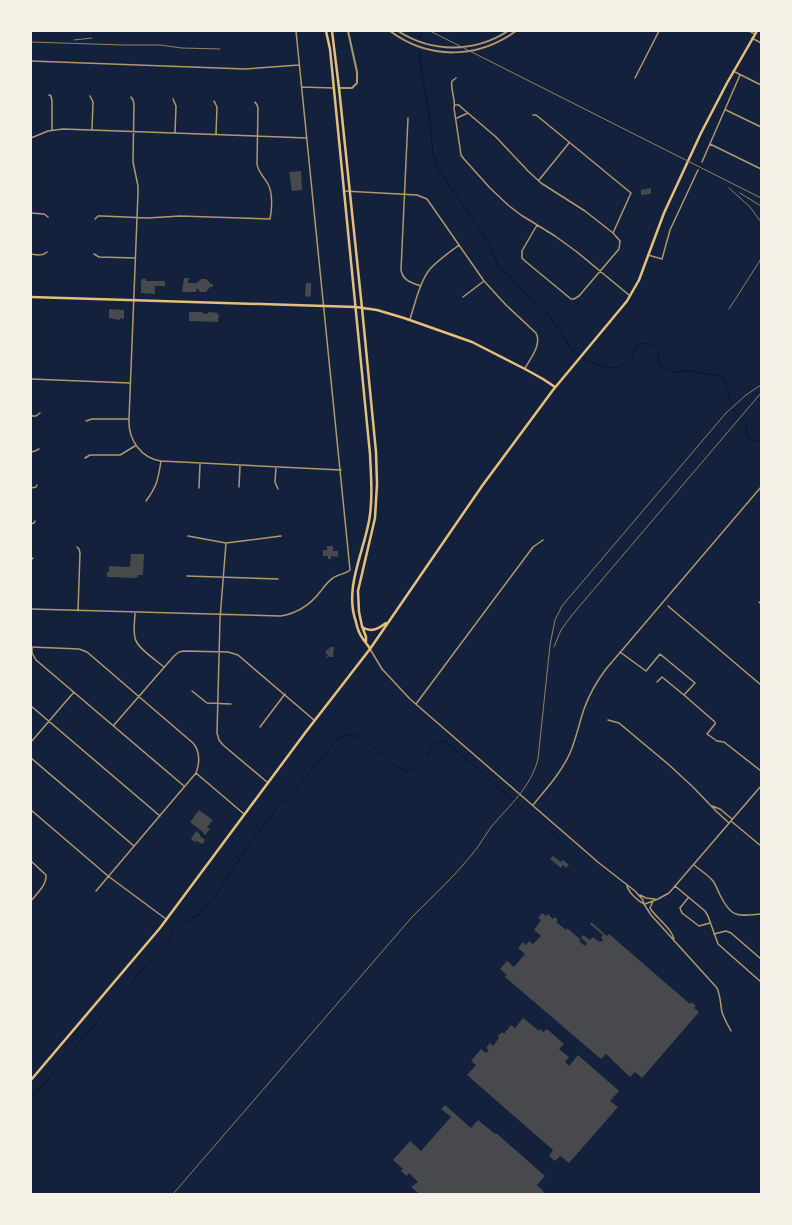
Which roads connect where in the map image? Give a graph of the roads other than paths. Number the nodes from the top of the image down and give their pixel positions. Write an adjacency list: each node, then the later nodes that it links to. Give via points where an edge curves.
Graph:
1 (296, 31): 15 (street)
2 (326, 31): 22 (main road)
3 (332, 31): 23 (main road)
4 (348, 31): 23 (street, via 357,83 352,88)
5 (390, 31): 8 (street, via 416,46 447,52 477,50 497,43)
6 (398, 31): 7 (street, via 431,46 468,47 489,41)
7 (508, 31)
8 (516, 31)
9 (660, 31): 19 (street)
10 (749, 31): 11 (street)
11 (756, 32): 12 (main road)
12 (752, 38): 13 (street); 16 (main road)
13 (761, 43)
14 (31, 62): 15 (street, via 245,69)
15 (299, 65): 21 (street)
16 (733, 71): 17 (street); 64 (main road, via 692,152)
17 (740, 76): 20 (street); 31 (street)
18 (456, 78): 30 (street, via 451,84)
19 (635, 78)
20 (761, 85)
21 (302, 87): 22 (street); 44 (street)
22 (333, 88): 51 (main road)
23 (339, 88): 52 (main road)
24 (49, 95): 37 (street, via 52,101)
25 (90, 96): 38 (street, via 93,102)
26 (131, 97): 39 (street, via 134,104)
27 (173, 99): 40 (street, via 176,106)
28 (214, 101): 41 (street, via 217,107)
29 (255, 102): 42 (street, via 258,108)
30 (455, 104): 32 (street); 35 (street)
31 (726, 110): 36 (street); 46 (street)
32 (468, 113): 35 (street); 50 (street)
33 (533, 115): 45 (street, via 538,116)
34 (408, 118): 53 (street)
35 (456, 119): 58 (street, via 460,151 464,159 498,196)
36 (761, 127)
37 (52, 130): 38 (street); 43 (street)
38 (92, 130): 39 (street)
39 (134, 131): 40 (street); 56 (street, via 133,162 138,186)
40 (175, 133): 41 (street)
41 (216, 134): 42 (street)
42 (257, 136): 44 (street); 56 (street, via 257,164 270,190 270,219)
43 (31, 138)
44 (307, 138): 73 (street)
45 (569, 143): 50 (street); 59 (street, via 631,193)
46 (710, 144): 47 (street); 48 (street)
47 (702, 162)
48 (761, 169)
49 (698, 170): 64 (street, via 670,230 662,259)
50 (539, 180): 59 (street)
51 (344, 191): 52 (street); 74 (main road)
52 (350, 191): 53 (street); 75 (main road)
53 (404, 194): 60 (street, via 427,199); 68 (street, via 401,272 407,281)
54 (31, 213): 55 (street, via 44,214)
55 (48, 217)
56 (137, 217): 57 (street, via 98,216); 65 (street)
57 (95, 219)
58 (537, 226): 66 (street, via 563,242); 66 (street, via 522,252 522,258 569,298 579,296)
59 (613, 233): 66 (street, via 619,239 619,248)
60 (460, 245): 67 (street); 68 (street, via 431,268)
61 (47, 252): 62 (street, via 41,255)
62 (31, 254)
63 (94, 254): 65 (street, via 99,257)
64 (648, 255): 69 (main road)
65 (135, 258): 72 (street)
66 (600, 271): 69 (street)
67 (484, 281): 71 (street); 77 (street, via 538,336 538,343)
68 (421, 286): 76 (street)
69 (630, 296): 80 (main road)
70 (31, 297): 72 (main road)
71 (463, 297)
72 (134, 300): 73 (main road); 79 (street)
73 (324, 307): 74 (main road); 93 (street)
74 (356, 307): 75 (main road); 120 (main road, via 368,417 372,490 369,520 353,584 352,602 356,623)
75 (362, 308): 76 (main road); 119 (main road, via 377,484 375,518 358,591)
76 (410, 320): 77 (main road, via 481,346)
77 (525, 369): 80 (main road)
78 (31, 379): 79 (street)
79 (130, 383): 83 (street)
80 (555, 387): 118 (main road, via 482,486)
81 (40, 413): 82 (street)
82 (31, 416)
83 (129, 420): 84 (street, via 92,419); 85 (street, via 129,430)
84 (86, 422)
85 (136, 445): 88 (street, via 120,455 90,455); 89 (street, via 146,456)
86 (39, 449): 87 (street)
87 (31, 452)
88 (85, 458)
89 (161, 461): 90 (street); 100 (street, via 157,484)
90 (200, 464): 91 (street); 98 (street)
91 (240, 466): 92 (street); 96 (street)
92 (276, 467): 93 (street); 99 (street, via 275,482)
93 (341, 470): 117 (street, via 350,571 334,577 310,603 292,614)
94 (37, 485): 97 (street)
95 (761, 486): 124 (street)
96 (239, 487)
97 (31, 488)
98 (199, 488)
99 (278, 489)
100 (146, 501)
101 (35, 521): 102 (street)
102 (31, 524)
103 (188, 536): 106 (street)
104 (281, 536): 106 (street)
105 (543, 540): 135 (street, via 533,547)
106 (226, 543): 111 (street)
107 (77, 547): 115 (street, via 80,553)
108 (33, 558): 109 (street)
109 (31, 560)
110 (187, 576): 111 (street)
111 (223, 577): 112 (street); 117 (street)
112 (278, 579)
113 (668, 606): 127 (street)
114 (31, 610): 115 (street)
115 (78, 611): 116 (street)
116 (135, 612): 117 (street); 125 (street, via 136,640)
117 (220, 615): 123 (street)
118 (390, 620): 119 (main road, via 374,630); 122 (main road)
119 (362, 626): 120 (main road)
120 (366, 642): 122 (main road)
121 (32, 648): 129 (street, via 36,660); 132 (street, via 82,650)
122 (370, 649): 135 (street, via 382,668); 137 (main road)
123 (219, 652): 125 (street, via 179,652); 130 (street, via 241,657); 133 (street)
124 (620, 652): 131 (street, via 646,671 660,654 695,683); 149 (street, via 591,693 565,763)
125 (164, 667): 132 (street)
126 (657, 682): 131 (street, via 662,677)
127 (761, 685)
128 (192, 691): 133 (street, via 206,702)
129 (74, 692): 139 (street); 140 (street)
130 (285, 694): 137 (street); 141 (street)
131 (684, 695): 144 (street, via 715,722 707,734 717,741 724,742)
132 (139, 696): 140 (street); 145 (street, via 195,745 198,755)
133 (218, 704): 134 (street); 146 (street, via 219,740)
134 (231, 704)
135 (416, 704): 149 (street)
136 (31, 706): 139 (street)
137 (314, 720): 146 (main road)
138 (608, 720): 150 (street, via 619,723)
139 (49, 721): 142 (street); 153 (street)
140 (114, 725): 148 (street)
141 (260, 727)
142 (31, 742)
143 (31, 758): 156 (street)
144 (761, 771)
145 (196, 773): 148 (street); 152 (street)
146 (268, 783): 152 (main road)
147 (761, 786): 154 (street)
148 (185, 787): 153 (street)
149 (533, 805): 161 (street)
150 (710, 805): 154 (street); 155 (street)
151 (31, 810): 160 (street)
152 (244, 814): 171 (main road)
153 (160, 816): 156 (street)
154 (732, 820): 155 (street); 157 (street)
155 (730, 823): 159 (street)
156 (134, 846): 160 (street)
157 (761, 846)
158 (31, 861): 167 (street, via 46,875 45,884)
159 (694, 865): 162 (street); 170 (street, via 714,882 728,910 743,916)
160 (108, 876): 163 (street); 171 (street)
161 (627, 886): 164 (street); 169 (street)
162 (675, 886): 165 (street); 166 (street, via 667,895)
163 (96, 891)
164 (638, 894): 166 (street); 169 (street)
165 (688, 898): 172 (street, via 705,911); 172 (street, via 680,908 682,913 699,926)
166 (657, 900): 168 (street)
167 (31, 901)
168 (653, 901): 169 (street); 174 (street, via 650,908 673,935)
169 (644, 904): 174 (street)
170 (761, 914)
171 (166, 919): 178 (main road)
172 (710, 923): 173 (street)
173 (714, 934): 175 (street, via 731,932); 176 (street, via 718,944)
174 (674, 941): 177 (street, via 717,988 721,997 723,1016)
175 (761, 959)
176 (761, 982)
177 (730, 1030)
178 (31, 1080)

